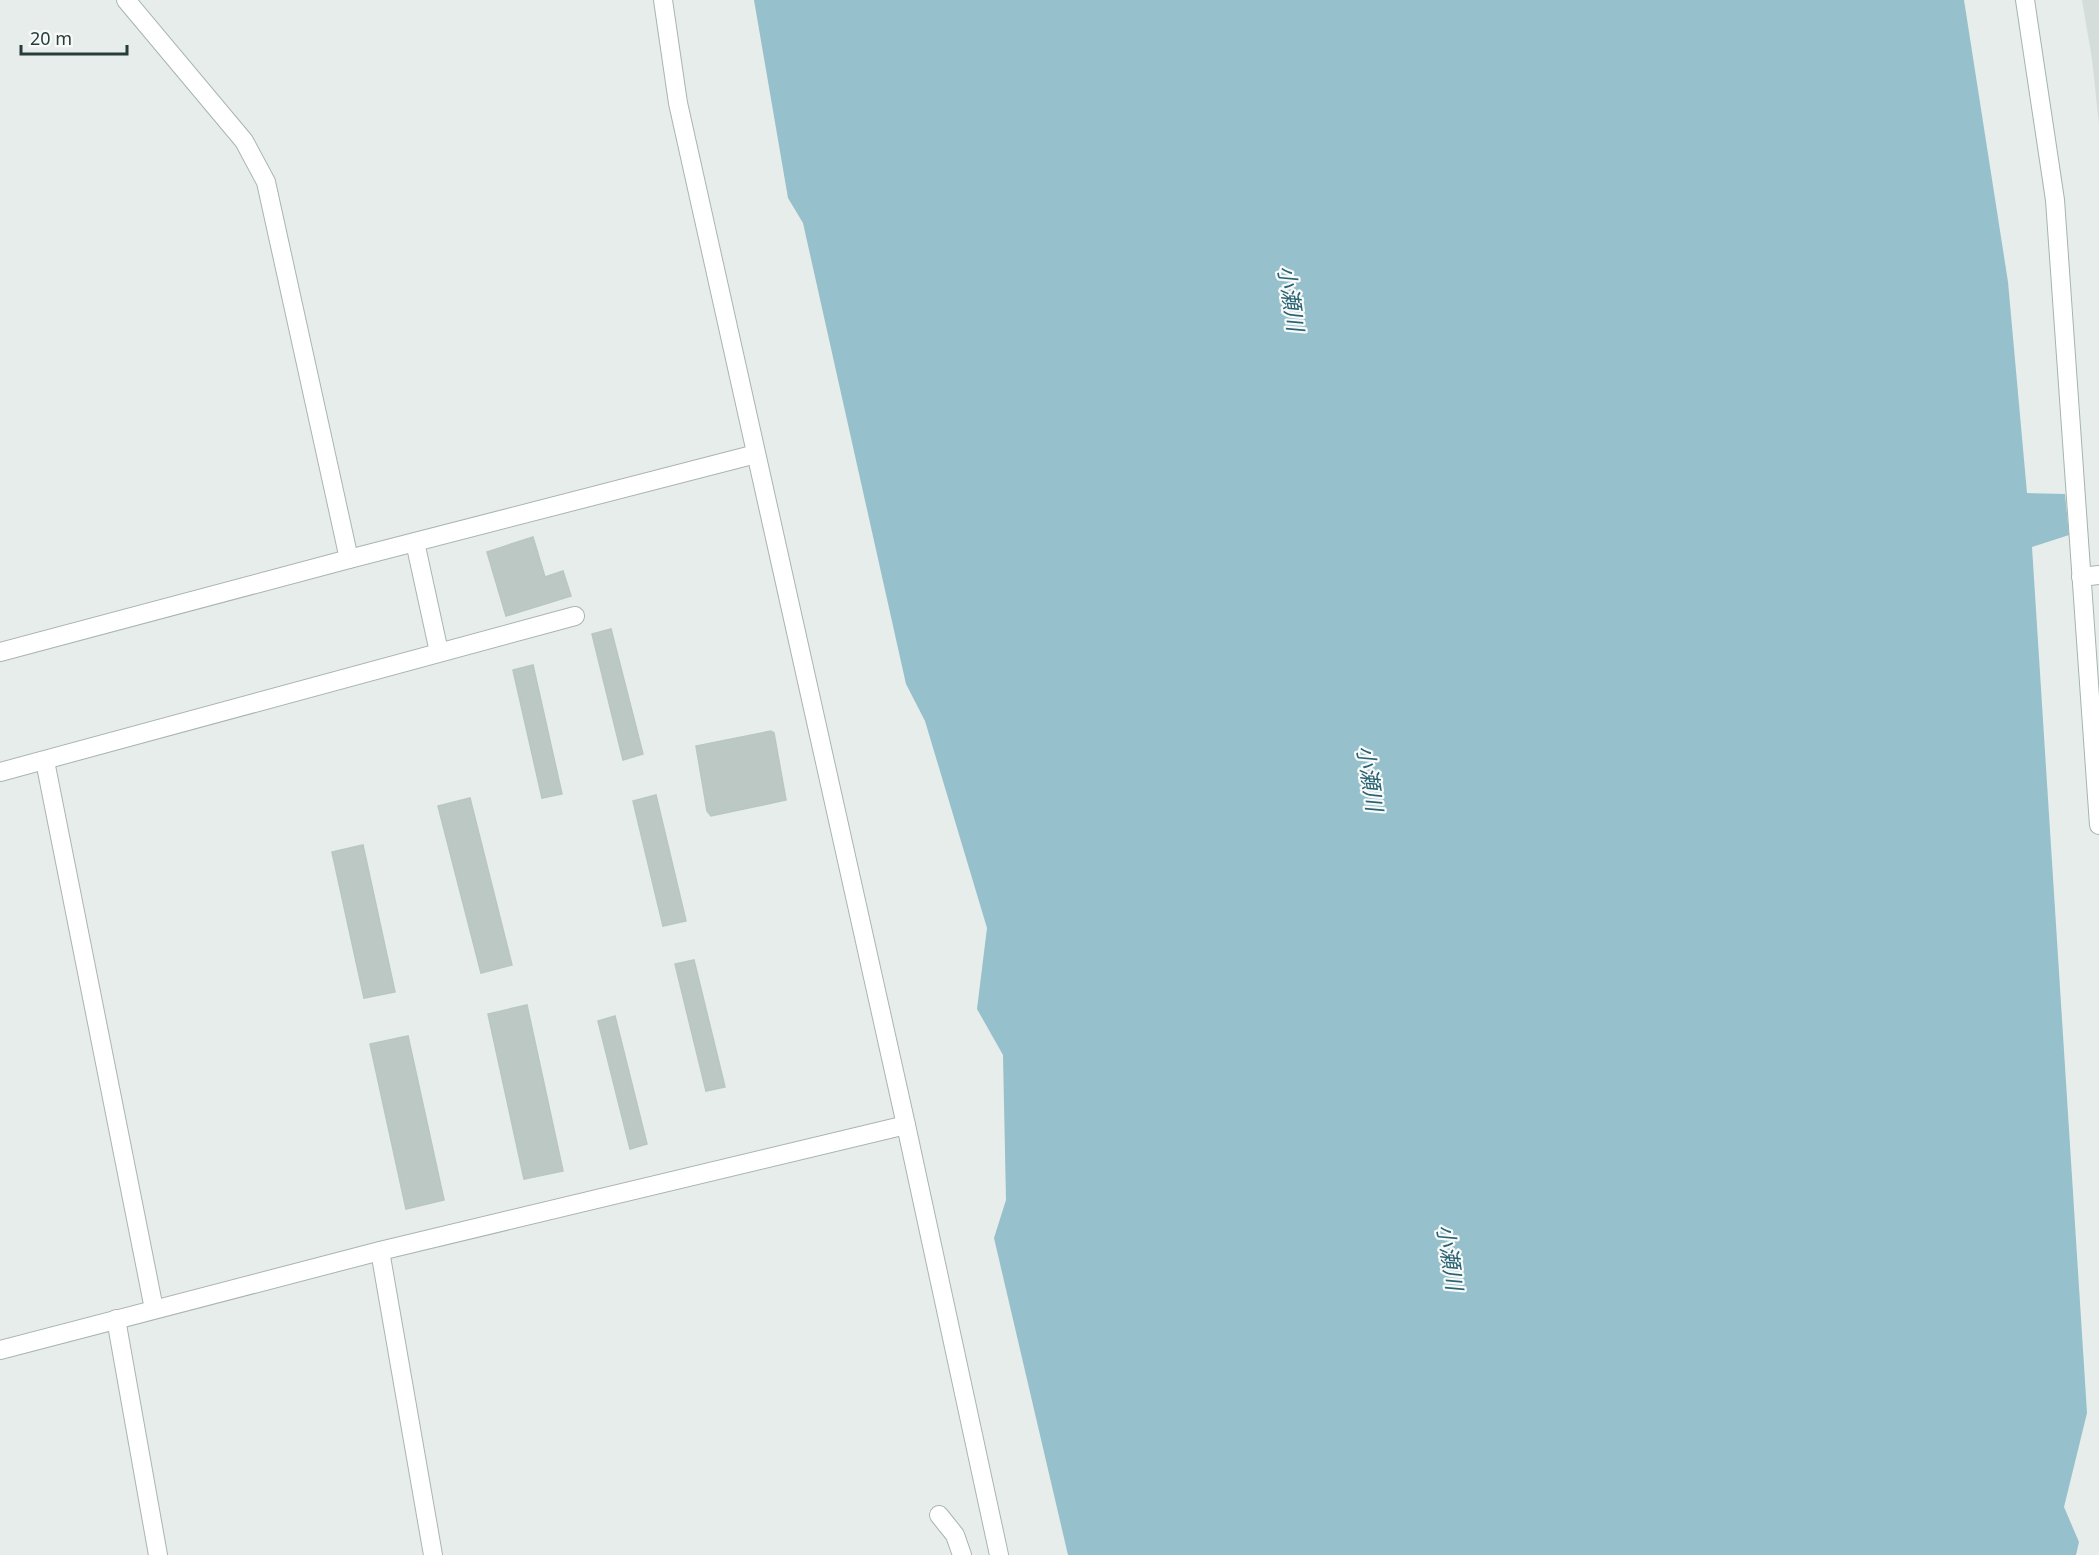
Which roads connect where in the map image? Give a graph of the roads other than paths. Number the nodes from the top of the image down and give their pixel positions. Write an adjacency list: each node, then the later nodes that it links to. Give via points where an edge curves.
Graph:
1 (126, 0): 6 (street, via 244,141 266,182)
2 (663, 0): 4 (street, via 678,103)
3 (2025, 0): 7 (street, via 2055,200)
4 (756, 454): 5 (street); 14 (street)
5 (415, 542): 6 (street); 10 (street)
6 (349, 559): 9 (street)
7 (2090, 576): 13 (street)
8 (575, 616): 10 (street)
9 (0, 652)
10 (439, 652): 11 (street)
11 (45, 761): 12 (street); 16 (street)
12 (0, 772)
13 (2099, 825)
14 (906, 1125): 15 (street); 23 (street)
15 (380, 1251): 16 (street); 21 (street)
16 (154, 1309): 17 (street)
17 (116, 1319): 18 (street); 20 (street)
18 (0, 1350)
19 (939, 1515): 22 (street, via 955,1535)
20 (158, 1555)
21 (433, 1555)
22 (963, 1555)
23 (999, 1555)

